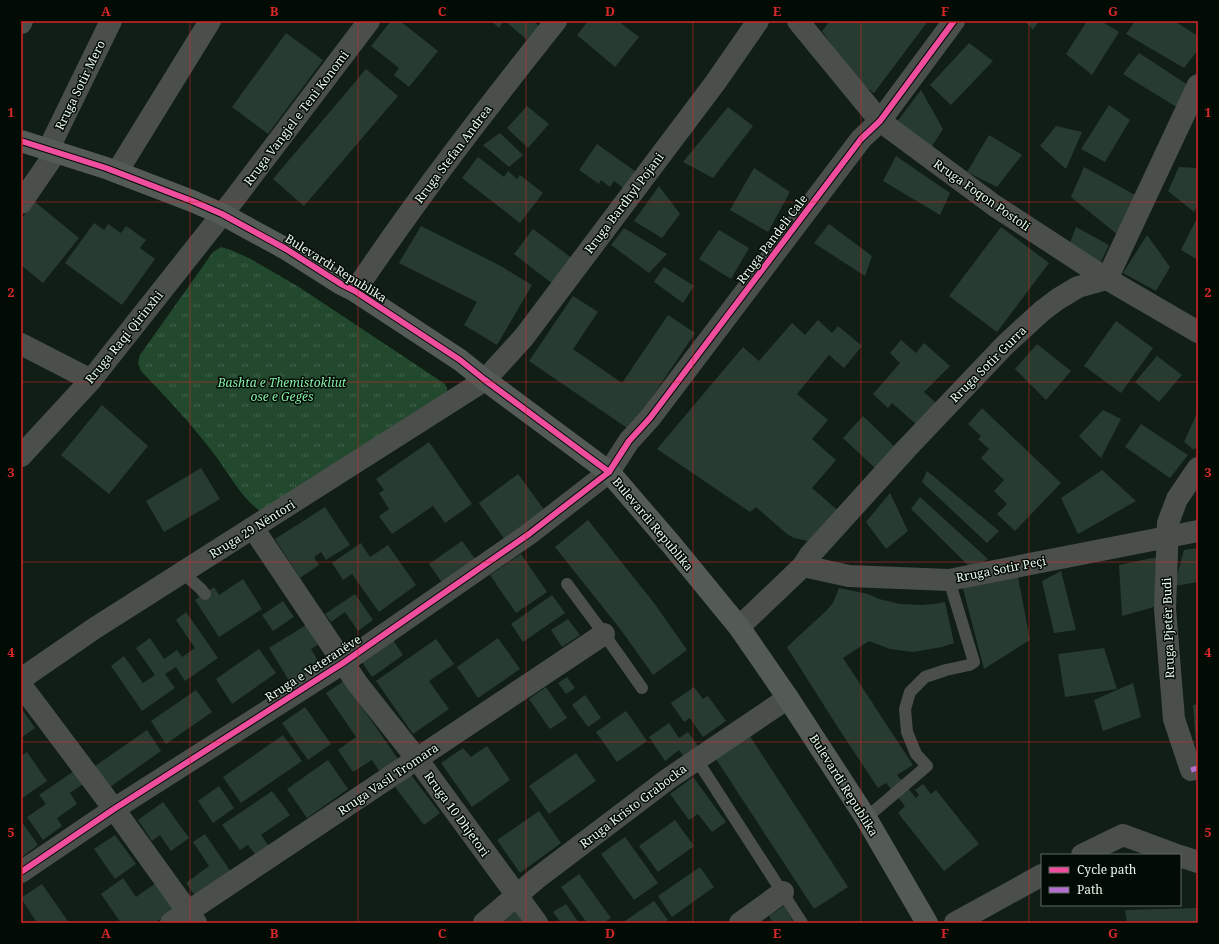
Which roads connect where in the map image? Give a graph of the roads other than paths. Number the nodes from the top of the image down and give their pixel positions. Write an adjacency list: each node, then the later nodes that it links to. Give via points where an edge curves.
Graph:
1 (111, 21): 11 (street, Rruga Sotir Mero)
2 (210, 21): 12 (street)
3 (370, 21): 14 (street, Rruga Vangjel e Teni Konomi)
4 (556, 21): 16 (street, Rruga Stefan Andrea, via 464,138)
5 (758, 21): 20 (street, Rruga Bardhyl Pojani, via 715,83 524,337)
6 (798, 21): 9 (street, Rruga Foqon Postoli)
7 (954, 21): 9 (street, Rruga Pandeli Cale)
8 (1198, 85): 15 (street)
9 (880, 121): 15 (street, Rruga Foqon Postoli, via 996,206); 23 (street, Rruga Pandeli Cale, via 861,139)
10 (21, 141): 11 (street, Bulevardi Republika)
11 (52, 151): 12 (street, Bulevardi Republika); 13 (street, Rruga Sotir Mero)
12 (117, 172): 14 (street, Bulevardi Republika)
13 (21, 203)
14 (222, 214): 16 (street, Bulevardi Republika); 19 (street, Rruga Raqi Qirinxhi)
15 (1107, 279): 17 (street, Rruga Foqon Postoli); 27 (street, Rruga Sotir Gurra, via 1078,287 1058,299 1005,345 907,448 810,555)
16 (355, 291): 20 (street, Bulevardi Republika, via 460,360)
17 (1198, 332)
18 (21, 344): 19 (street)
19 (91, 380): 21 (street, Rruga Raqi Qirinxhi)
20 (485, 380): 23 (street, Bulevardi Republika); 24 (street, Rruga 29 Nëntori)
21 (21, 456)
22 (1198, 468): 26 (street, Rruga Pjetër Budi, via 1177,499)
23 (609, 472): 32 (street, Bulevardi Republika); 34 (street, Rruga e Veteranëve, via 529,534)
24 (253, 528): 28 (street, Rruga 29 Nëntori); 34 (street, Rruga 10 Dhjetori)
25 (1198, 531): 26 (street, Rruga Sotir Peçi)
26 (1166, 537): 29 (street, Rruga Sotir Peçi); 41 (street, Rruga Pjetër Budi, via 1164,609 1172,704 1174,719)
27 (803, 566): 29 (street, Rruga Sotir Peçi, via 849,576); 32 (street, Rruga Sotir Gurra)
28 (183, 573): 31 (lane); 35 (street, Rruga 29 Nëntori, via 95,628)
29 (950, 580): 43 (lane, via 974,662 925,676 910,692 905,709 907,732 916,754 927,766)
30 (567, 584): 33 (lane)
31 (205, 594)
32 (739, 627): 38 (street, Bulevardi Republika)
33 (604, 634): 37 (lane); 39 (street, Rruga Vasil Tromara)
34 (343, 663): 39 (street, Rruga 10 Dhjetori); 42 (street, Rruga e Veteranëve)
35 (21, 679)
36 (21, 685): 42 (street)
37 (642, 688)
38 (788, 698): 40 (street, Rruga Kristo Grabocka); 43 (street, Bulevardi Republika)
39 (417, 759): 51 (street, Rruga 10 Dhjetori); 52 (street, Rruga Vasil Tromara)
40 (697, 760): 50 (lane); 51 (street, Rruga Kristo Grabocka, via 668,779)
41 (1194, 769)
42 (114, 809): 48 (street, Rruga e Veteranëve); 52 (street)
43 (866, 818): 57 (street, Bulevardi Republika)
44 (1084, 854): 45 (street, via 1123,835)
45 (1174, 854)
46 (1181, 857): 47 (street)
47 (1198, 862)
48 (21, 872)
49 (1041, 875): 58 (street)
50 (783, 892): 55 (street); 56 (lane)
51 (517, 896): 53 (street, Rruga Kristo Grabocka); 54 (street, Rruga 10 Dhjetori)
52 (185, 919)
53 (484, 923)
54 (537, 923)
55 (740, 923)
56 (802, 923)
57 (927, 923)
58 (956, 923)

